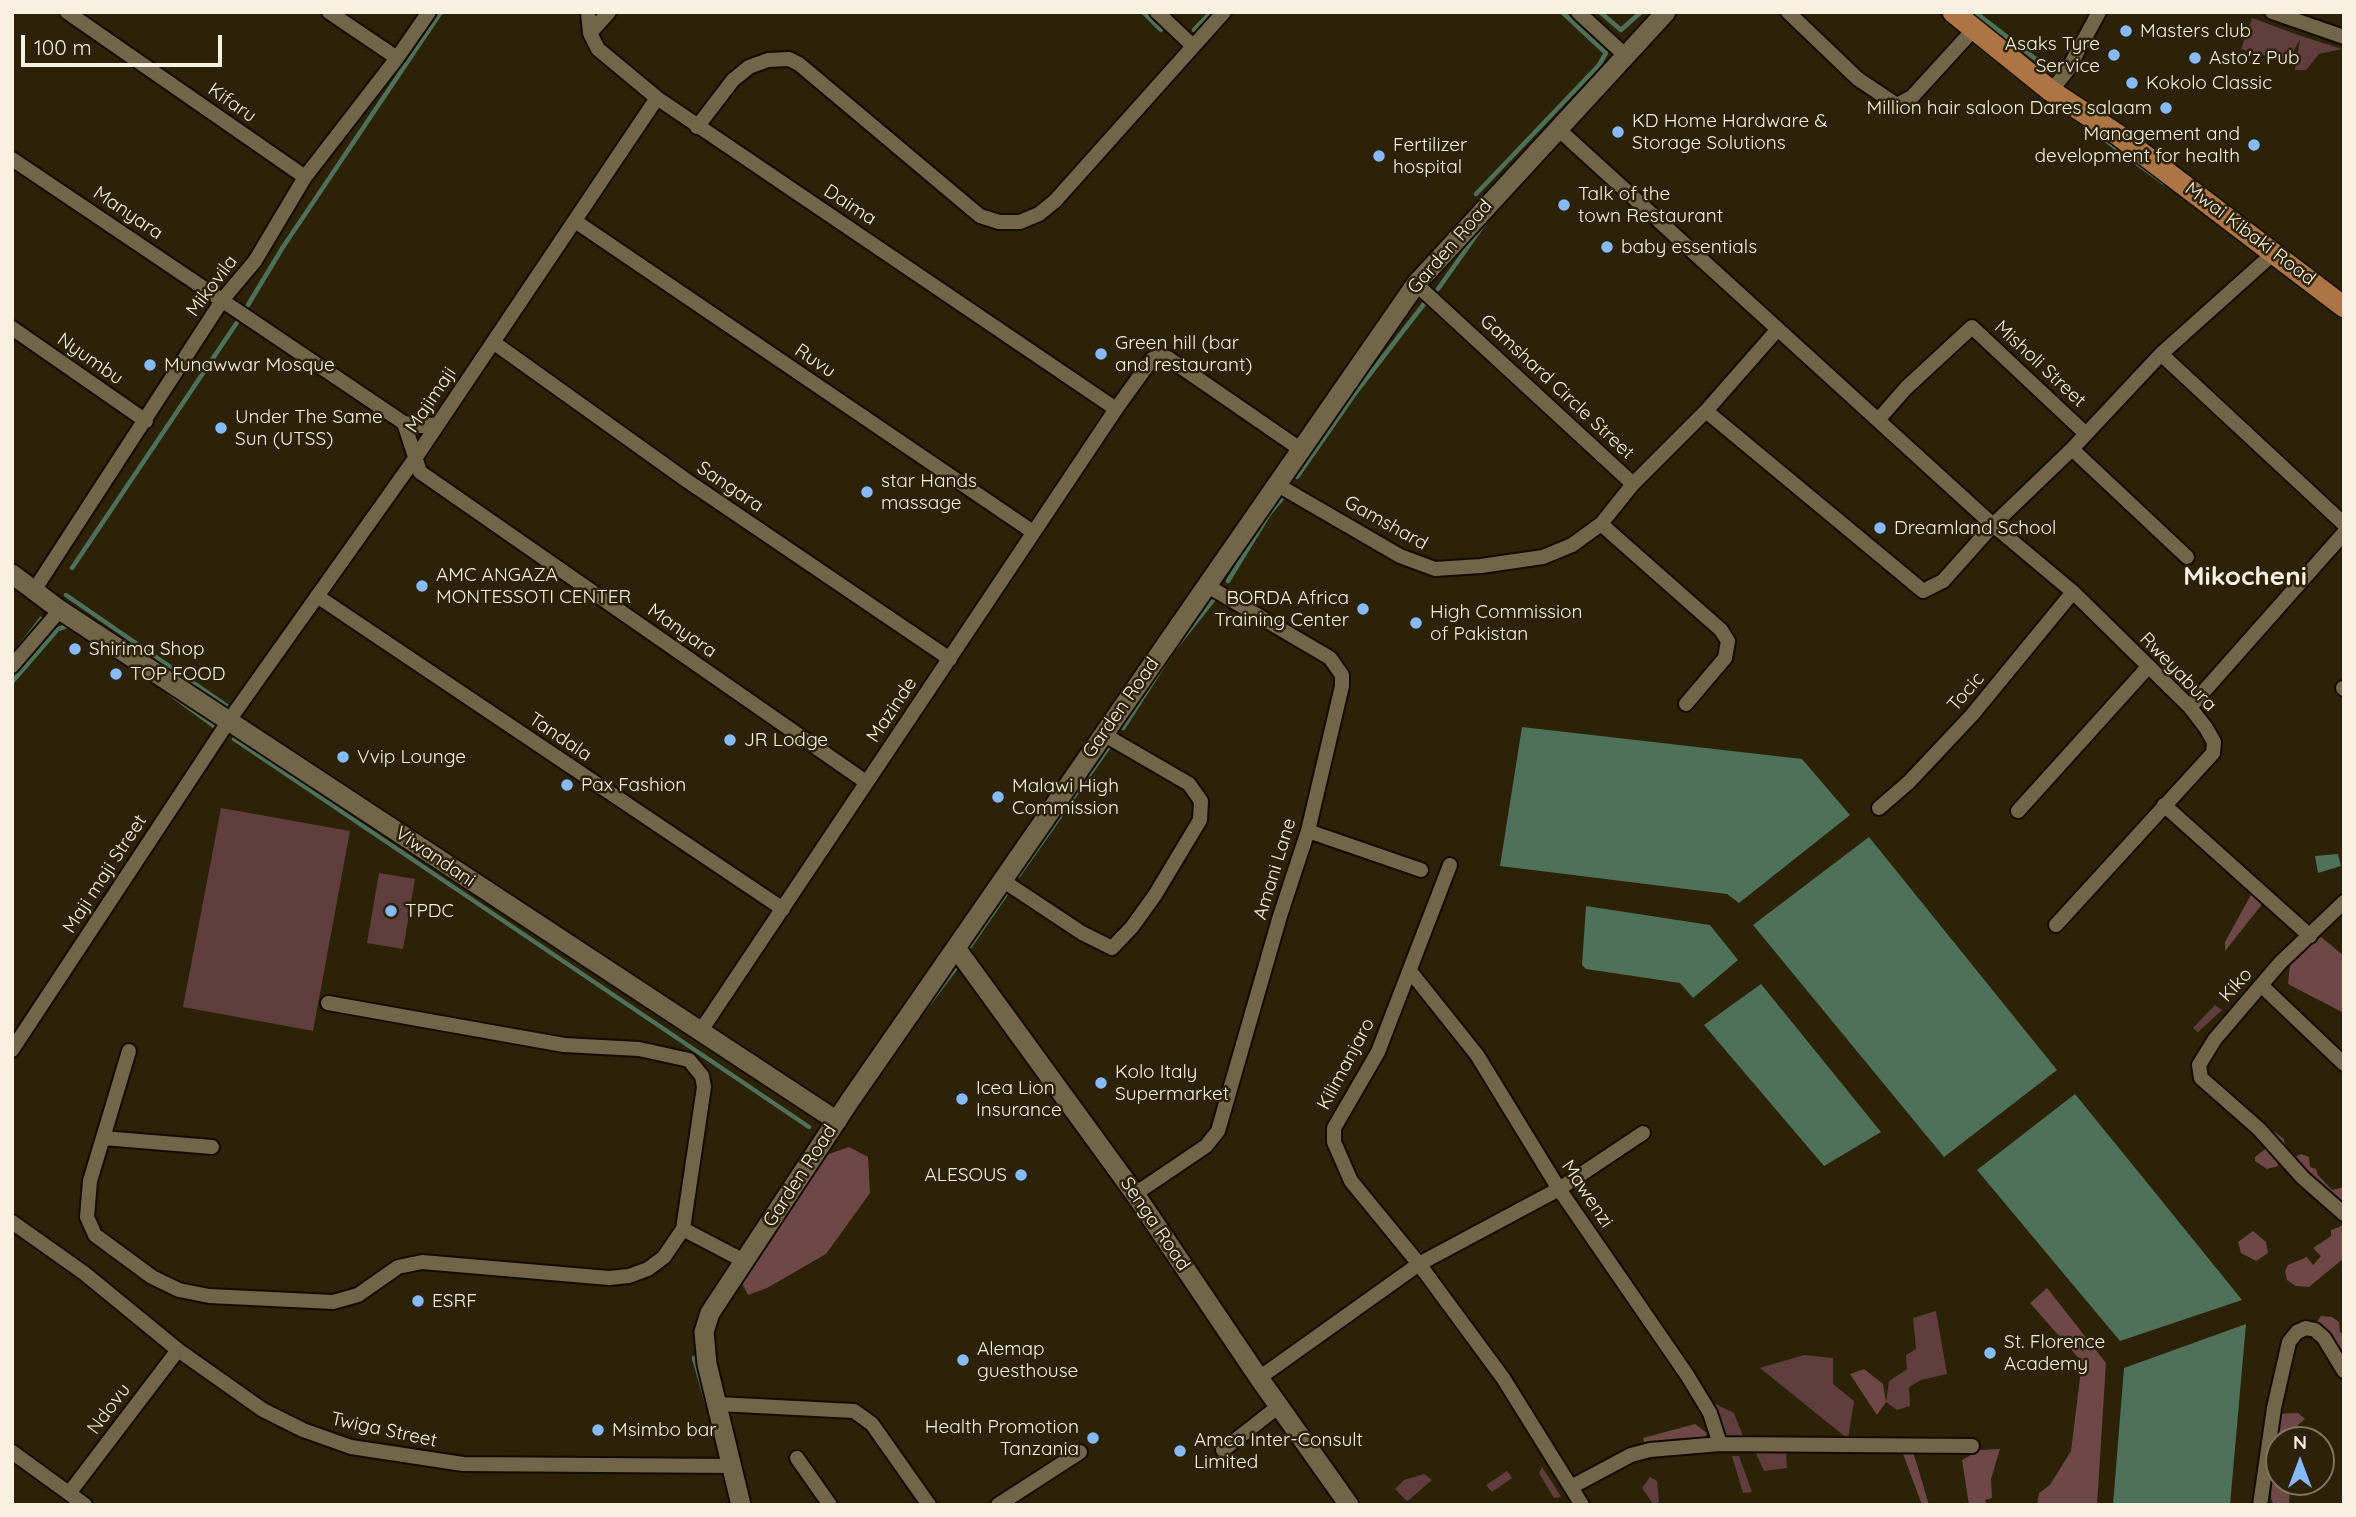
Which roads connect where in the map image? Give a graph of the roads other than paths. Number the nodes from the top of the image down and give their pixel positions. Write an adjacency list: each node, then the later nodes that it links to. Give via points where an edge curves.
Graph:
1 (67, 12): 25 (street, Kifaru)
2 (329, 12): 19 (street)
3 (429, 12): 19 (street, Mikovila)
4 (588, 12): 15 (street)
5 (609, 12): 15 (street)
6 (1157, 12): 17 (street)
7 (1224, 12): 17 (street)
8 (1578, 12): 18 (street)
9 (1666, 12): 18 (street, Garden Road)
10 (1788, 12): 14 (street, via 1858,79 1896,104 1912,97)
11 (1953, 12): 14 (main road, Mwai Kibaki Road)
12 (2099, 12): 20 (street, via 2067,71)
13 (2272, 12): 16 (street)
14 (1974, 29): 20 (main road, Mwai Kibaki Road)
15 (590, 33): 21 (street, Daima, via 598,49)
16 (2344, 37)
17 (1194, 46): 22 (street, via 1055,201 1020,222 980,216 789,59 749,67 733,80)
18 (1626, 56): 23 (street, Garden Road)
19 (397, 58): 25 (street, Mikovila)
20 (2050, 91): 27 (main road, Mwai Kibaki Road, via 2118,135)
21 (657, 98): 22 (street, Daima); 26 (street, Majimaji)
22 (697, 127): 35 (street, Daima)
23 (1557, 128): 28 (street, Garden Road); 32 (street, Rweyabura)
24 (12, 159): 29 (street, Manyara)
25 (305, 177): 29 (street, Mikovila, via 255,261)
26 (575, 221): 33 (street, Majimaji); 50 (street, Ruvu)
27 (2275, 252): 30 (main road, Mwai Kibaki Road); 34 (street)
28 (1416, 284): 42 (street, Garden Road); 46 (street, Gamshard Circle Street)
29 (223, 299): 38 (street, Mikovila); 39 (street, Manyara)
30 (2344, 306)
31 (12, 328): 38 (street, Nyumbu)
32 (1778, 328): 36 (street); 37 (street, Rweyabura)
33 (493, 342): 40 (street, Majimaji); 59 (street, Sangara)
34 (2161, 354): 41 (street); 48 (street)
35 (1115, 409): 42 (street, Mazinde, via 1153,359 1164,356); 50 (street, Mazinde)
36 (1706, 411): 46 (street); 49 (street, via 1923,591 1943,581)
37 (1878, 420): 41 (street, Misholi Street, via 1972,327); 49 (street, Rweyabura)
38 (146, 421): 55 (street, Mikovila)
39 (404, 423): 40 (street); 44 (street, Manyara)
40 (438, 424): 44 (street, Majimaji)
41 (2086, 434): 43 (street)
42 (1300, 449): 45 (street, Garden Road)
43 (2072, 449): 49 (street); 52 (street)
44 (416, 457): 57 (street, Majimaji); 66 (street, Manyara, via 420,472)
45 (1276, 484): 47 (street, Gamshard, via 1400,556 1435,569 1543,557 1572,545); 54 (street, Garden Road)
46 (1633, 484): 47 (street, Gamshard Circle Street)
47 (1601, 524): 62 (street, via 1713,622 1728,641 1725,658)
48 (2344, 524)
49 (1993, 525): 56 (street, Rweyabura)
50 (1033, 533): 59 (street, Mazinde)
51 (2344, 533): 63 (street)
52 (2187, 556)
53 (12, 574): 55 (street, Viwandani)
54 (1206, 584): 65 (street, Garden Road); 70 (street, Amani Lane, via 1330,659 1342,674)
55 (35, 589): 58 (street, Viwandani)
56 (2073, 592): 61 (street, Rweyabura); 68 (street, Tocic, via 1972,715)
57 (317, 596): 64 (street, Majimaji); 75 (street, Tandala)
58 (60, 610): 60 (street); 64 (street, Viwandani)
59 (950, 659): 66 (street, Mazinde)
60 (12, 666)
61 (2148, 667): 63 (street, Rweyabura); 69 (street)
62 (1686, 704)
63 (2190, 707): 67 (street, Rweyabura, via 2214,742 2213,753)
64 (230, 719): 82 (street, Viwandani); 83 (street, Maji maji Street)
65 (1103, 734): 73 (street, Garden Road); 73 (street, via 1189,784 1200,801 1200,820 1155,895 1112,948)
66 (866, 782): 75 (street, Mazinde)
67 (2164, 806): 76 (street, Rweyabura); 77 (street)
68 (1879, 808)
69 (2018, 811)
70 (1308, 831): 72 (street); 91 (street, Amani Lane, via 1218,1131 1206,1146)
71 (1450, 865): 79 (street, Kilimanjaro)
72 (1421, 870)
73 (1002, 880): 78 (street, Garden Road)
74 (2344, 902): 77 (street, Kiko)
75 (783, 909): 82 (street, Mazinde)
76 (2056, 925)
77 (2310, 936): 80 (street, Kiko)
78 (956, 948): 86 (street, Garden Road); 91 (street, Senga Road)
79 (1410, 971): 90 (street, Mawenzi, via 1477,1055); 96 (street, Kilimanjaro, via 1378,1052 1334,1128 1334,1142 1351,1181)
80 (2262, 986): 85 (street); 92 (street, Kiko, via 2215,1039 2199,1065 2201,1077)
81 (328, 1003): 94 (street, via 564,1045 639,1049 689,1060 702,1076 704,1087)
82 (700, 1032): 86 (street, Viwandani)
83 (12, 1050)
84 (129, 1051): 88 (street)
85 (2344, 1064)
86 (837, 1121): 95 (street, Garden Road)
87 (1643, 1133): 90 (street)
88 (103, 1138): 89 (street); 94 (street, via 87,1207 95,1235 152,1277 179,1290 209,1296 346,1301 398,1267 422,1262 629,1276 664,1257)
89 (212, 1147)
90 (1559, 1189): 96 (street); 102 (street, Mawenzi, via 1694,1386)
91 (1135, 1194): 99 (street, Senga Road)
92 (2344, 1214)
93 (12, 1222): 97 (street, Twiga Street, via 84,1273)
94 (683, 1229): 95 (street)
95 (744, 1261): 100 (street, Garden Road, via 710,1313 704,1332)
96 (1419, 1264): 99 (street); 109 (street, Kilimanjaro, via 1503,1378)
97 (178, 1350): 108 (street, Twiga Street, via 263,1410 351,1447 463,1464); 110 (street, Ndovu)
98 (2344, 1371): 118 (street, via 2315,1330 2297,1332 2289,1342)
99 (1259, 1378): 101 (street, Senga Road)
100 (718, 1404): 108 (street, Garden Road); 114 (street, via 854,1411 872,1424)
101 (1279, 1406): 104 (street); 116 (street, Senga Road)
102 (1720, 1444): 103 (street); 109 (street, via 1631,1455)
103 (1972, 1447)
104 (1223, 1450)
105 (12, 1452): 110 (street)
106 (1080, 1452): 115 (street)
107 (797, 1458): 113 (street)
108 (733, 1466): 112 (street, Garden Road)
109 (1573, 1486): 117 (street, Kilimanjaro)
110 (70, 1492): 111 (street)
111 (85, 1505)
112 (741, 1505)
113 (830, 1505)
114 (929, 1505)
115 (998, 1505)
116 (1349, 1505)
117 (1582, 1505)
118 (2260, 1505)

